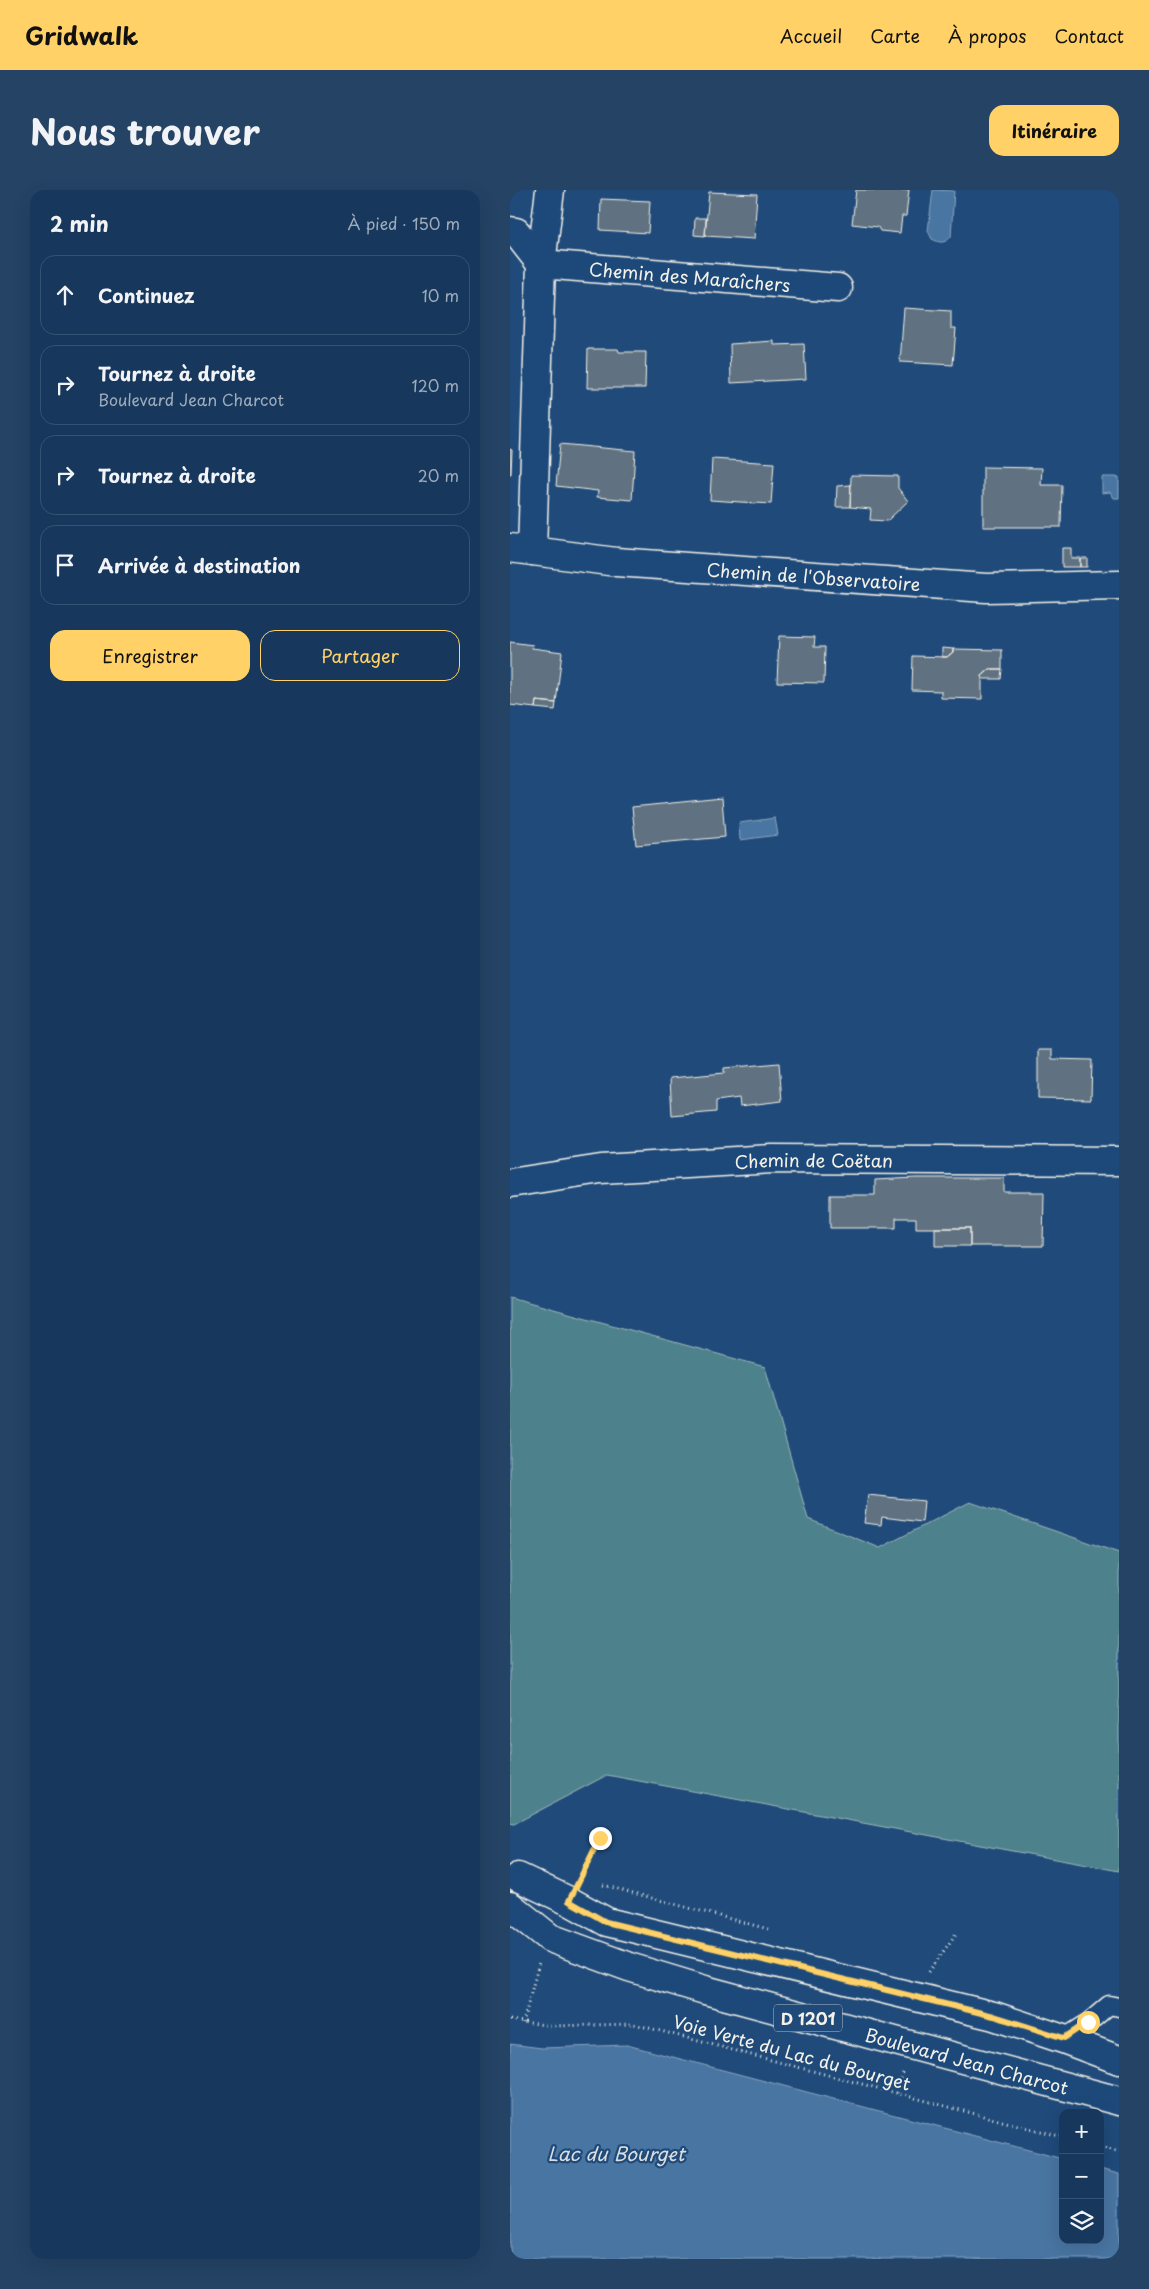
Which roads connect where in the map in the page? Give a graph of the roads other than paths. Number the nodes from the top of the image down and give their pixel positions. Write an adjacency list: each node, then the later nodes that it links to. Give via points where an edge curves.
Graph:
1 (550, 190): 3 (street)
2 (510, 231): 3 (street, via 516,232)
3 (541, 264): 4 (street, Chemin des Maraîchers); 5 (street)
4 (838, 288)
5 (521, 550): 6 (street, Chemin de l'Observatoire, via 616,562 986,588)
6 (1119, 585)
7 (1119, 1161): 8 (street, Chemin de Coëtan, via 772,1159 601,1169)
8 (510, 1183)
9 (514, 1868): 10 (street, Boulevard Jean Charcot / D 1201, via 518,1887); 12 (street, Boulevard Jean Charcot / D 1201, via 606,1922 994,2016)
10 (510, 1906): 14 (street, Boulevard Jean Charcot / D 1201, via 550,1938 629,1967)
11 (1119, 2008): 12 (lane, via 1109,2005)
12 (1064, 2038): 13 (street, Boulevard Jean Charcot / D 1201)
13 (1119, 2060)
14 (1119, 2101)

